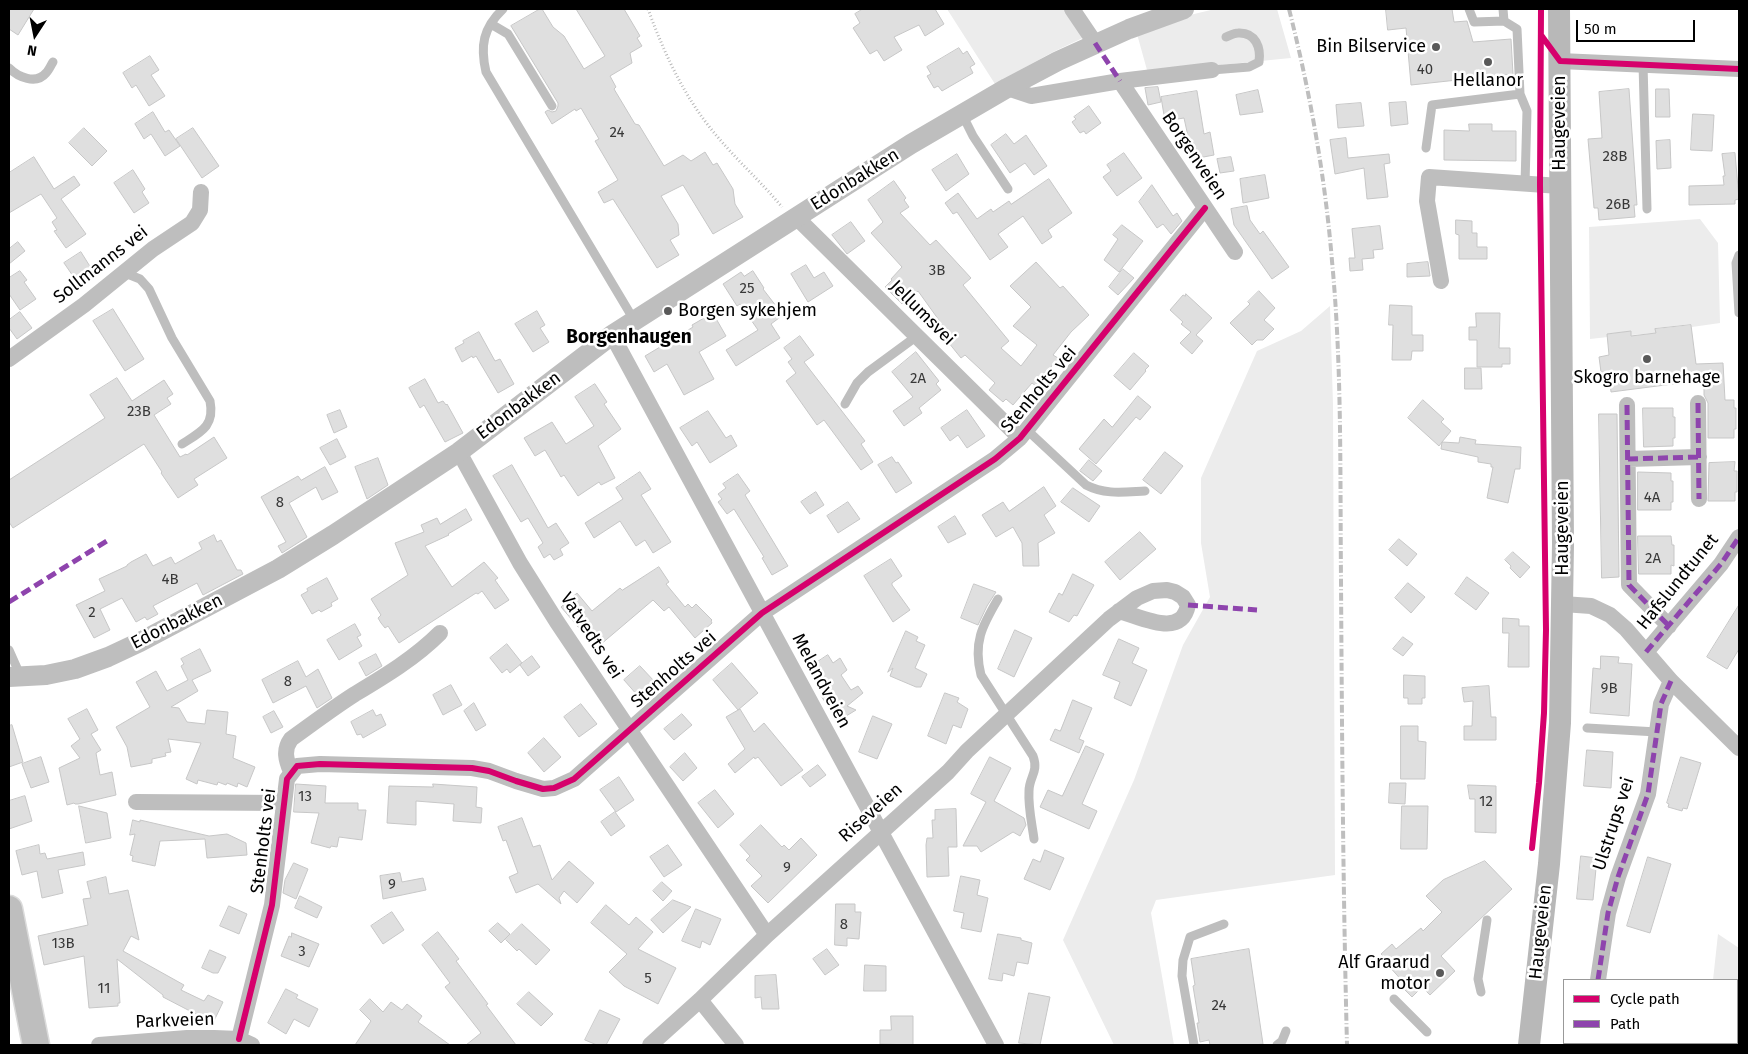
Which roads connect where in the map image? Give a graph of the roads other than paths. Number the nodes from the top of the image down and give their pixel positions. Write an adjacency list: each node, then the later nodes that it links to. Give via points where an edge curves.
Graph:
1 (503, 9): 8 (lane)
2 (1072, 9): 10 (street)
3 (1184, 9): 10 (street, Edonbakken)
4 (1469, 9): 7 (lane, via 1474,22)
5 (1503, 9): 7 (lane)
6 (1559, 9): 11 (main road, Haugeveien)
7 (1504, 21): 19 (lane, via 1517,30)
8 (491, 24): 20 (lane, via 508,34); 35 (lane, via 482,55 486,72)
9 (1226, 37): 16 (lane, via 1237,32 1255,39 1259,47 1259,62 1249,67)
10 (1095, 43): 18 (street, Edonbakken)
11 (1560, 61): 13 (street); 24 (main road, Haugeveien)
12 (52, 62): 14 (lane, via 46,74 36,78 20,77)
13 (1643, 64): 15 (street); 28 (lane)
14 (9, 68)
15 (1739, 69)
16 (1212, 70): 17 (street)
17 (1120, 82): 18 (street, via 1031,96); 27 (street, Borgenveien)
18 (1007, 88): 21 (street, Edonbakken)
19 (1520, 94): 22 (lane, via 1432,104); 23 (lane, via 1527,111)
20 (552, 106)
21 (961, 114): 25 (lane); 29 (street, Edonbakken)
22 (1426, 148)
23 (1525, 184): 24 (street); 33 (street, via 1429,177 1427,201)
24 (1560, 186): 51 (main road, Haugeveien)
25 (1008, 189)
26 (201, 192): 32 (street, Sollmanns vei, via 200,210 192,223)
27 (1206, 208): 30 (street, Borgenveien); 42 (street, Stenholts vei)
28 (1647, 209)
29 (795, 217): 35 (street, Edonbakken); 37 (street, Jellumsvei)
30 (1235, 252)
31 (1739, 254): 34 (lane, via 1736,263)
32 (125, 273): 38 (street, Sollmanns vei); 43 (lane, via 149,289 172,338 210,401 210,418 206,427)
33 (1441, 281)
34 (1739, 313)
35 (634, 320): 36 (street, Edonbakken)
36 (612, 335): 44 (street, Edonbakken); 53 (street, Melandveien)
37 (917, 336): 40 (lane, via 868,372 857,383); 42 (street, Jellumsvei)
38 (9, 359)
39 (1698, 403): 45 (street)
40 (845, 404)
41 (1627, 405): 46 (street)
42 (1024, 434): 47 (lane, via 1086,485 1106,493); 53 (street, Stenholts vei, via 996,459)
43 (182, 444)
44 (460, 452): 58 (street, Edonbakken, via 278,569 140,642 75,669); 62 (street, Vatvedts vei, via 521,565)
45 (1699, 457): 46 (street); 48 (street)
46 (1628, 459): 54 (street, via 1629,585)
47 (1145, 491)
48 (1699, 499)
49 (1739, 537): 54 (street, Hafslundtunet, via 1721,564)
50 (998, 598): 60 (lane, via 982,628 978,663 981,676)
51 (1563, 604): 57 (street, via 1591,606 1610,615); 88 (main road, Haugeveien, via 1560,724)
52 (1119, 611): 60 (street, Riseveien)
53 (762, 613): 62 (street, Stenholts vei); 68 (street, Melandveien)
54 (1669, 626): 57 (street, Hafslundtunet)
55 (440, 633): 65 (street, Stenholts vei, via 424,650 291,739 286,746 286,762)
56 (9, 650): 58 (lane)
57 (1646, 652): 59 (street)
58 (12, 677)
59 (1672, 681): 63 (street, Ulstrups vei, via 1660,704); 64 (street)
60 (1006, 716): 68 (street, Riseveien); 69 (lane, via 1035,763 1029,791)
61 (1587, 728): 63 (lane)
62 (629, 730): 65 (street, Stenholts vei, via 574,779 554,788 535,787 472,768 313,764 297,766); 73 (street, Vatvedts vei)
63 (1656, 732): 74 (street, Ulstrups vei, via 1648,794 1610,904)
64 (1739, 748)
65 (291, 772): 67 (street, Stenholts vei)
66 (136, 802): 67 (street, Stenholts vei)
67 (284, 803): 80 (street, Stenholts vei, via 272,904)
68 (880, 832): 73 (street, Riseveien); 85 (street, Melandveien)
69 (1034, 839)
70 (9, 915): 81 (main road)
71 (1487, 920): 75 (lane, via 1478,979)
72 (1224, 924): 86 (lane, via 1190,937 1183,960 1182,976)
73 (766, 935): 77 (street, Riseveien)
74 (1598, 979)
75 (1481, 992)
76 (1394, 999): 79 (lane)
77 (700, 1000): 83 (street, Riseveien); 84 (street)
78 (1286, 1031): 87 (lane)
79 (1427, 1032)
80 (245, 1042): 82 (street, Parkveien, via 187,1038)
81 (36, 1045)
82 (99, 1045)
83 (650, 1045)
84 (736, 1045)
85 (996, 1045)
86 (1194, 1045)
87 (1277, 1045)
88 (1530, 1045)

